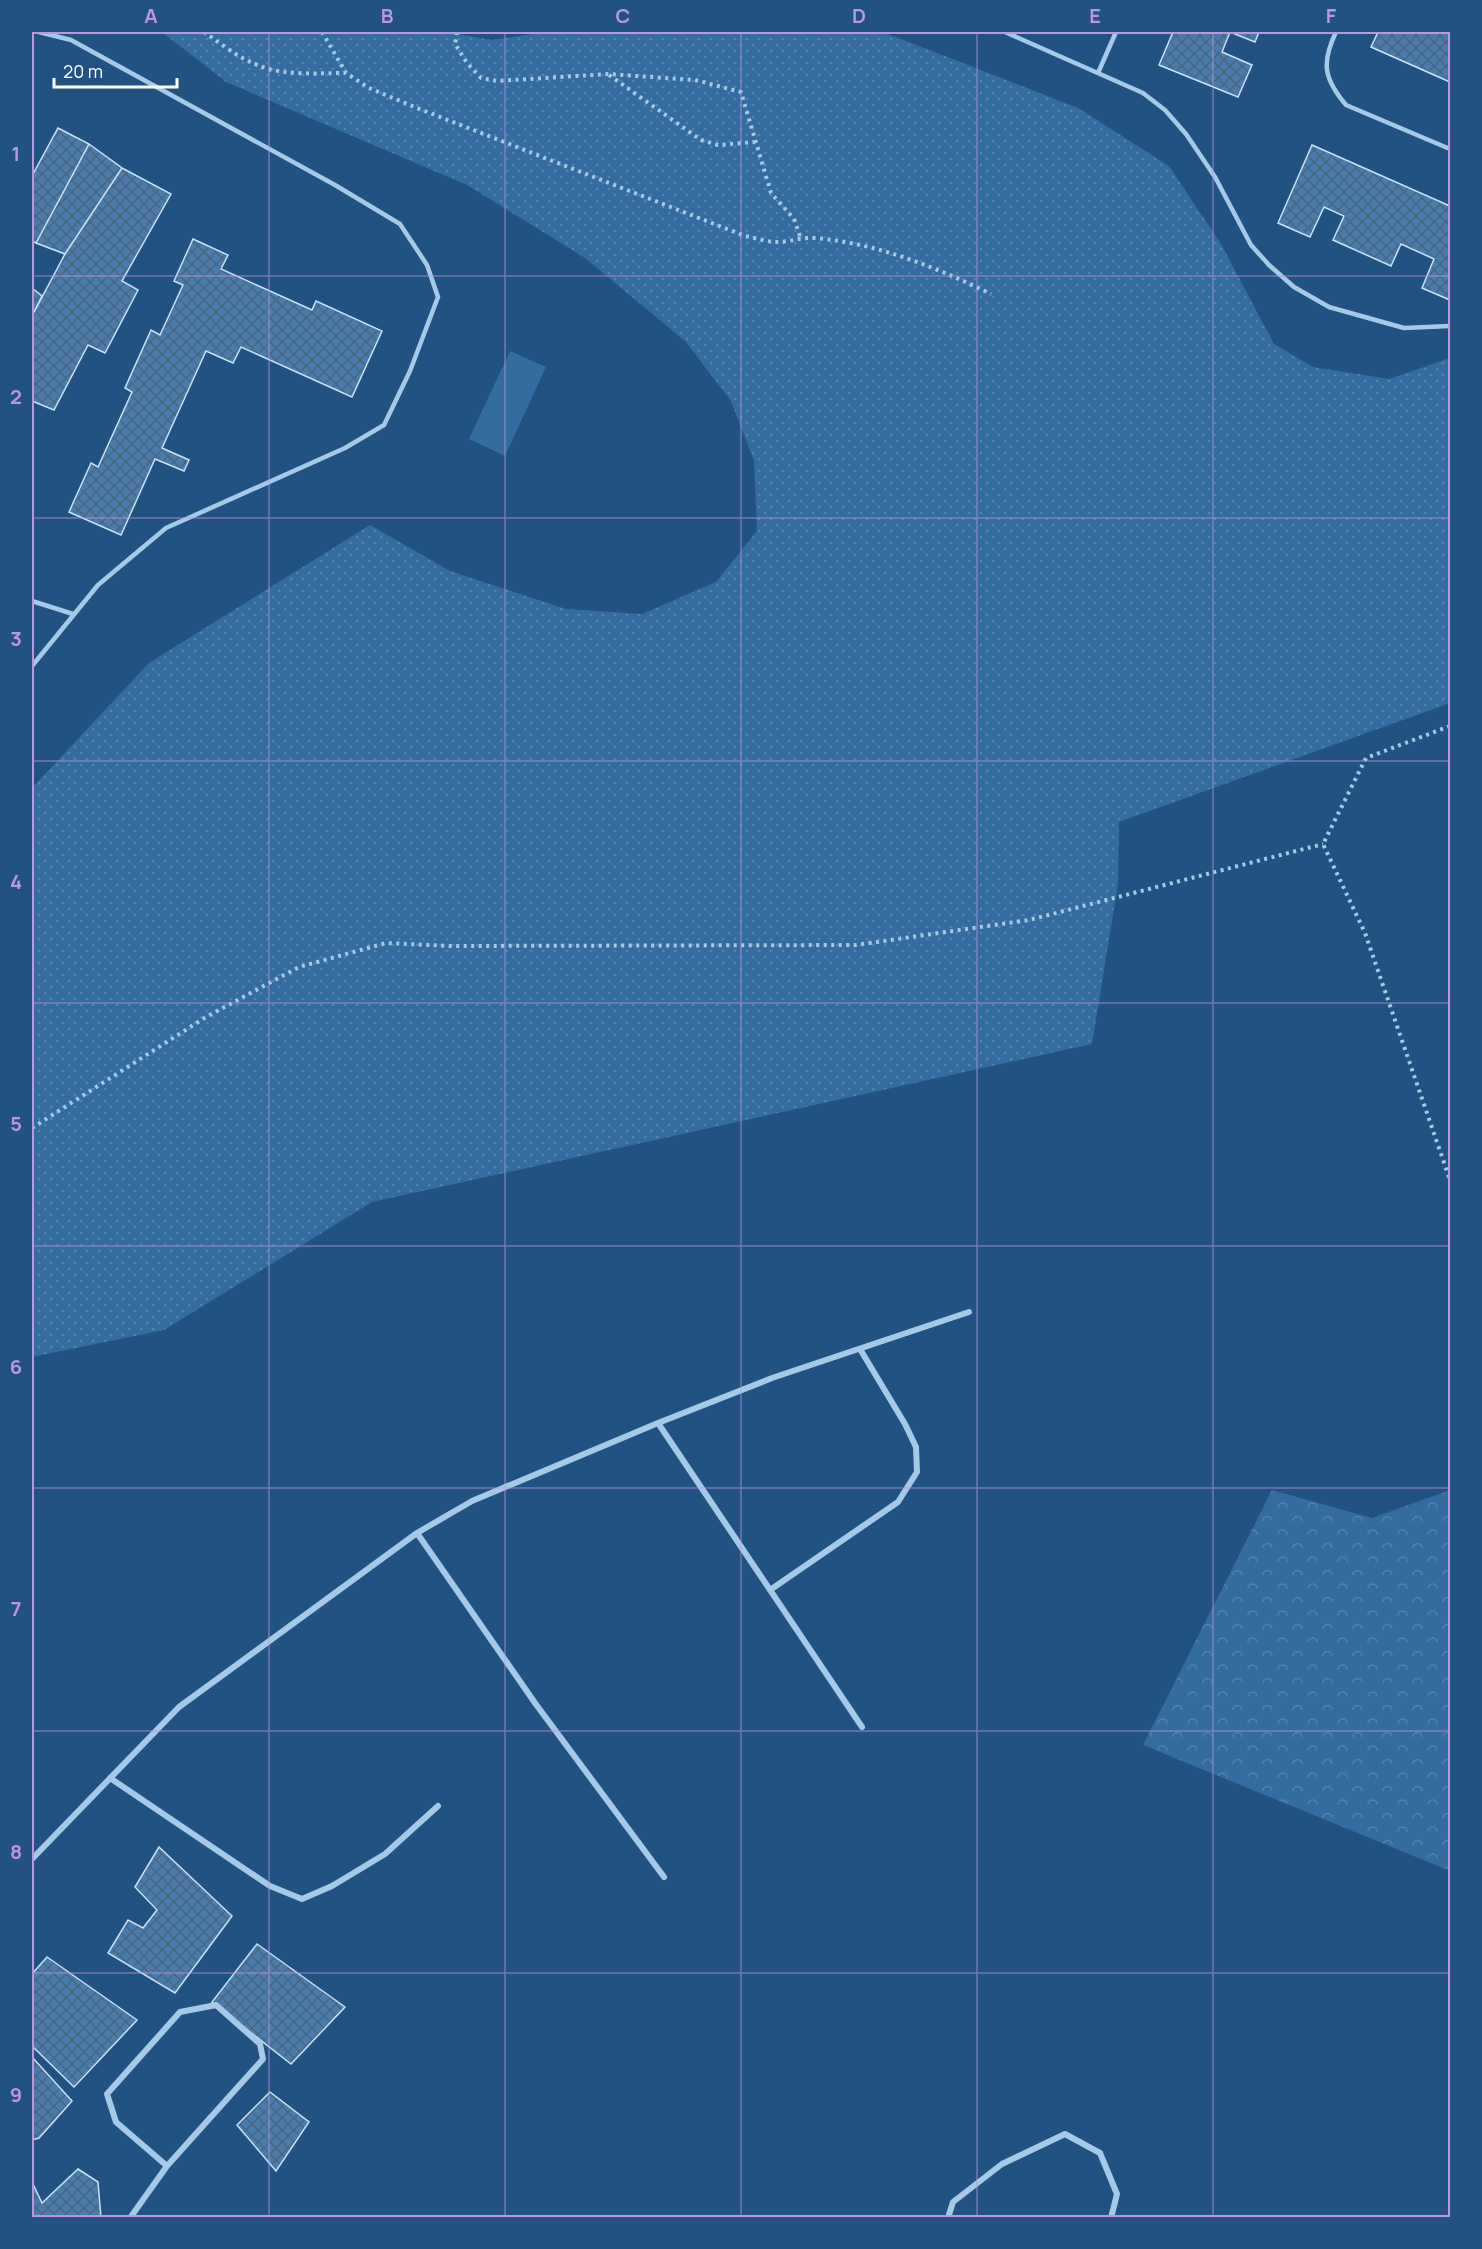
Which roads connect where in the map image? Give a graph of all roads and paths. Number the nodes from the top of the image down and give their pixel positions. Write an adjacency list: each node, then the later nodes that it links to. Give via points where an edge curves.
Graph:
1 (39, 32): 17 (lane, via 71,40 400,224 427,265 438,297 384,425 345,448 166,528 98,585)
2 (204, 32): 8 (path, via 261,67 297,73)
3 (322, 32): 8 (path)
4 (457, 32): 10 (path, via 455,44 481,78 497,81)
5 (1005, 32): 9 (lane)
6 (1116, 32): 9 (lane)
7 (1336, 32): 12 (lane, via 1326,52 1328,73 1336,94 1346,105)
8 (346, 72): 13 (path, via 369,88 417,108 745,236 777,242)
9 (1098, 73): 15 (lane, via 1143,93 1166,110 1215,177 1251,245 1294,287 1329,307 1404,328)
10 (608, 74): 11 (path, via 701,140 718,144); 11 (path, via 694,80 741,92)
11 (756, 142): 13 (path, via 771,193 794,219)
12 (1450, 149)
13 (801, 239): 14 (path, via 850,243 898,255)
14 (991, 294)
15 (1450, 326)
16 (32, 601): 17 (lane)
17 (73, 614): 18 (lane)
18 (32, 666)
19 (1450, 726): 20 (path, via 1366,758)
20 (1323, 844): 21 (path, via 1029,920 856,945 386,943 299,967 206,1017); 22 (path, via 1365,933)
21 (32, 1128)
22 (1450, 1180)
23 (969, 1312): 24 (street)
24 (860, 1349): 25 (street, via 772,1378); 27 (street, via 916,1447 917,1472 898,1502)
25 (658, 1423): 26 (street, via 472,1501); 27 (street)
26 (417, 1533): 29 (street, via 179,1707); 32 (street, via 535,1703)
27 (770, 1590): 28 (street)
28 (862, 1727)
29 (110, 1778): 30 (street, via 270,1886 302,1899 385,1854); 31 (street)
30 (438, 1806)
31 (32, 1860)
32 (664, 1877)
33 (167, 2166): 33 (street, via 263,2059 260,2044 216,2005 180,2012 107,2094 116,2122); 34 (street)
34 (130, 2217)
35 (948, 2217): 36 (street, via 953,2202 1002,2164 1065,2134 1100,2153 1117,2194)
36 (1111, 2217)

